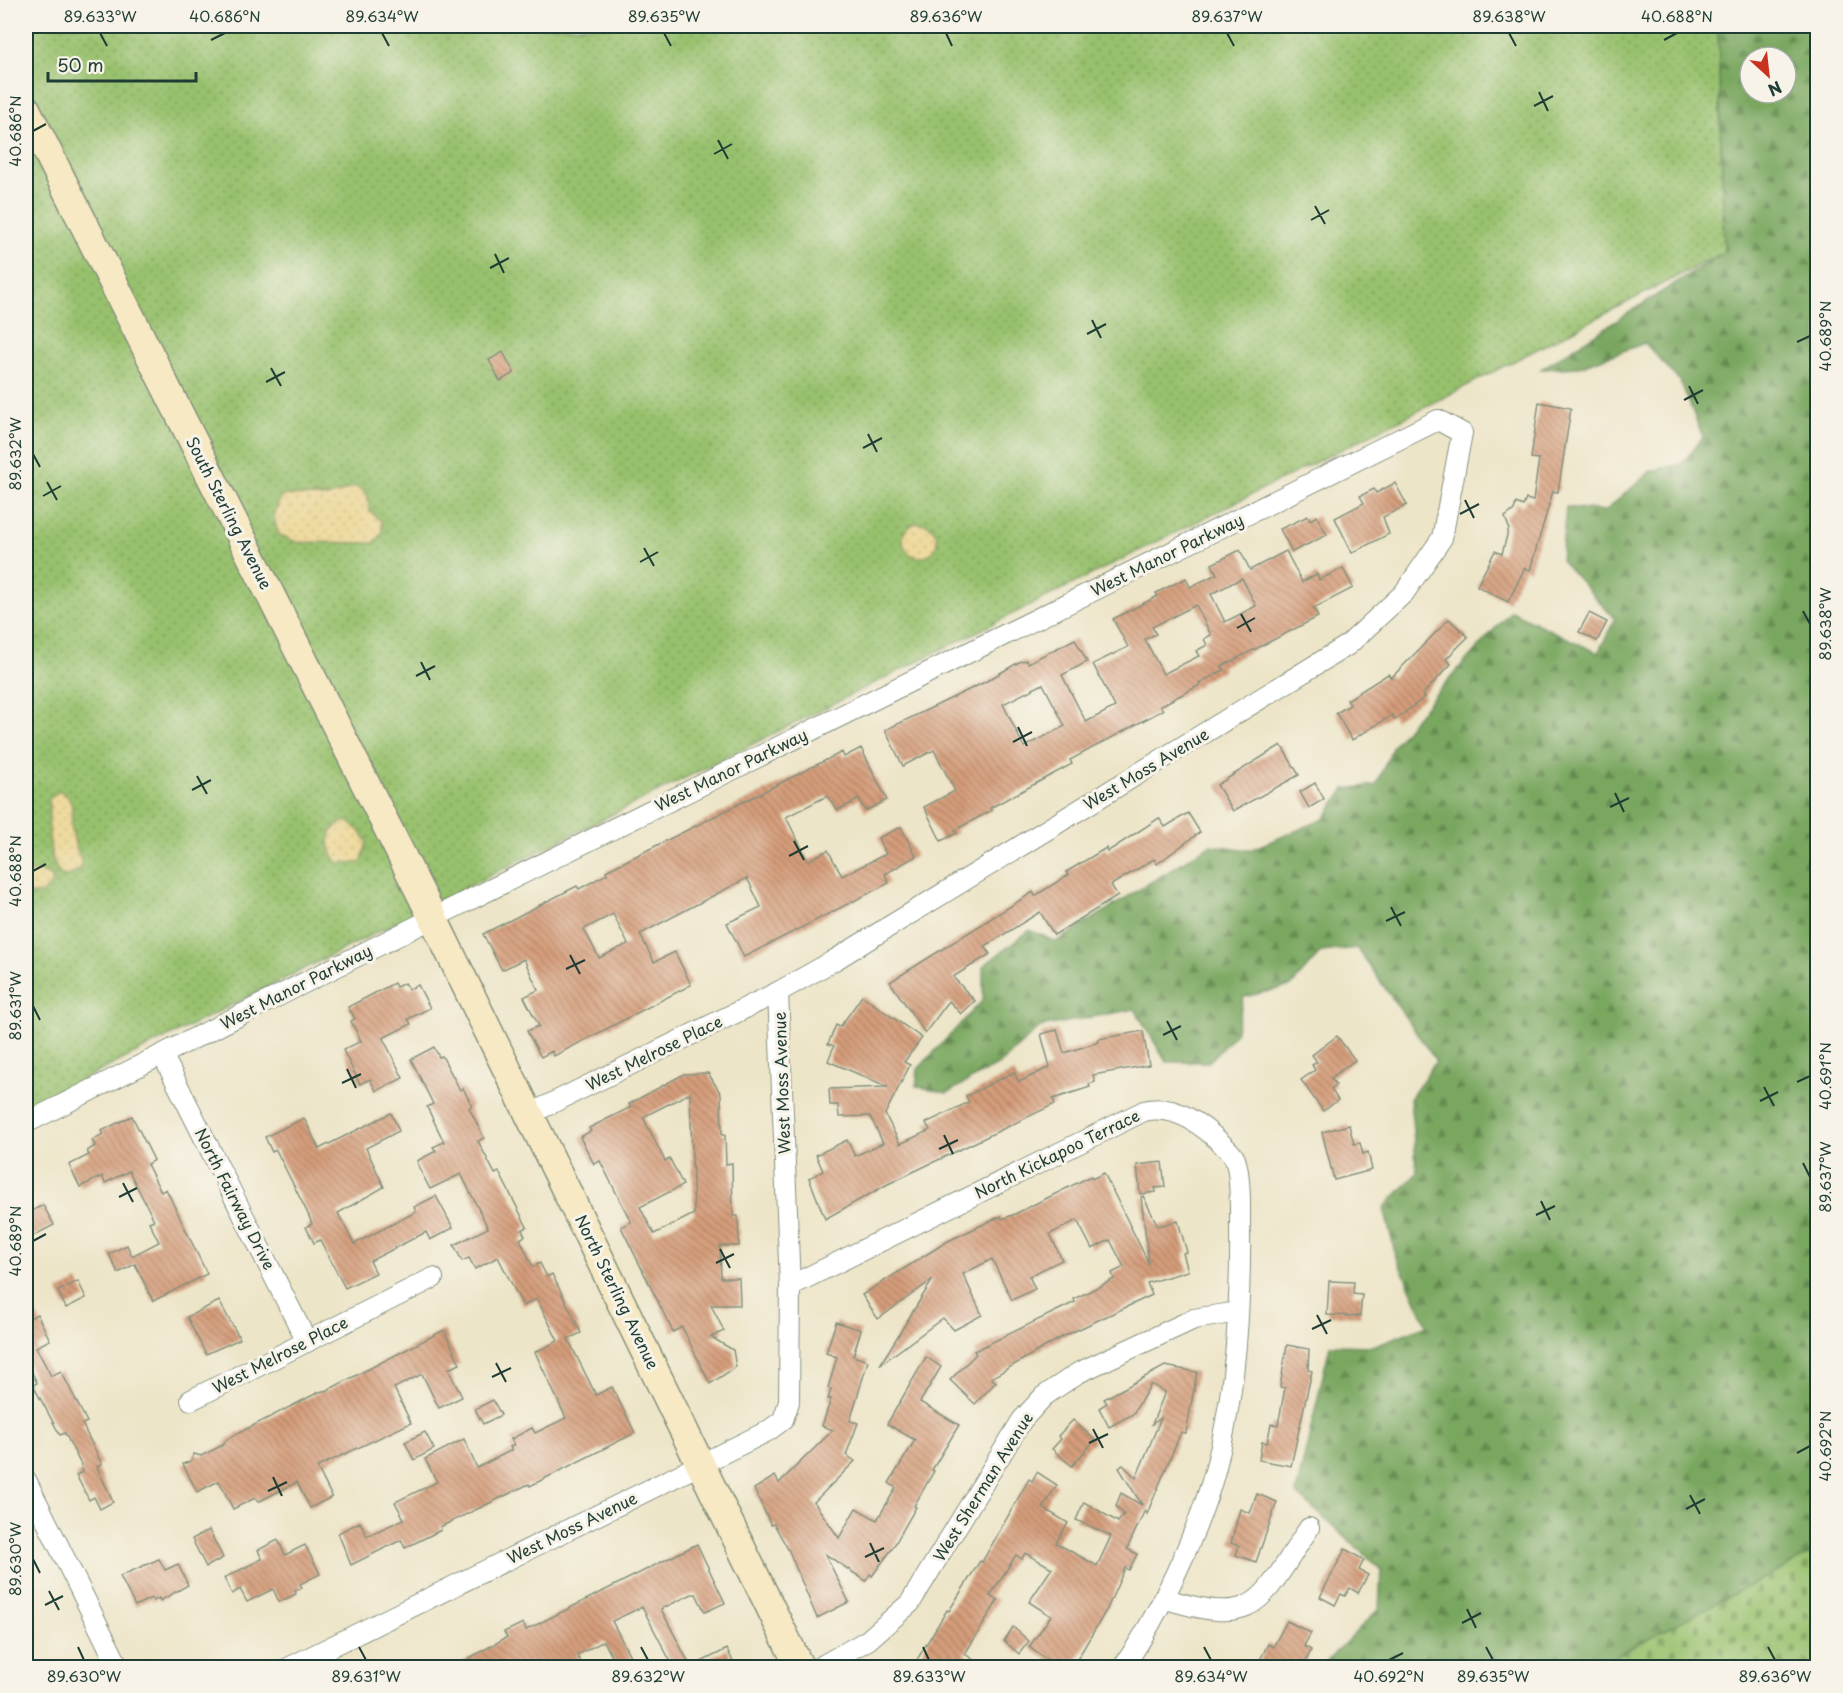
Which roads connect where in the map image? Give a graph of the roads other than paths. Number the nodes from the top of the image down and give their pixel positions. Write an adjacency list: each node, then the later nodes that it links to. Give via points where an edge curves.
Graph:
1 (26, 109): 3 (street, South Sterling Avenue)
2 (1438, 420): 3 (street, West Manor Parkway); 4 (street, West Moss Avenue, via 1462,433 1442,538 1404,593 1348,645)
3 (433, 918): 5 (street, West Manor Parkway); 6 (street, North Sterling Avenue)
4 (778, 992): 6 (street, West Melrose Place); 9 (street, West Moss Avenue)
5 (163, 1056): 7 (street, West Manor Parkway); 11 (street, North Fairway Drive)
6 (530, 1114): 13 (street, North Sterling Avenue)
7 (26, 1123)
8 (433, 1278): 11 (street, West Melrose Place)
9 (789, 1286): 10 (street, North Kickapoo Terrace, via 1140,1113 1162,1110 1206,1127 1235,1158 1240,1206); 13 (street, West Moss Avenue, via 789,1402 783,1420)
10 (1238, 1312): 16 (street, North Kickapoo Terrace, via 1229,1405 1214,1472); 20 (street, West Sherman Avenue, via 1194,1319 1078,1373 1044,1396 1022,1420 910,1603 868,1640)
11 (307, 1342): 12 (street, West Melrose Place)
12 (191, 1400)
13 (702, 1463): 18 (street, West Moss Avenue); 19 (street, North Sterling Avenue)
14 (26, 1480): 17 (street)
15 (1309, 1528): 16 (street, via 1266,1592 1248,1606 1210,1611)
16 (1163, 1598): 21 (street, North Kickapoo Terrace)
17 (119, 1668)
18 (288, 1668)
19 (800, 1668)
20 (818, 1668)
21 (1122, 1668)

